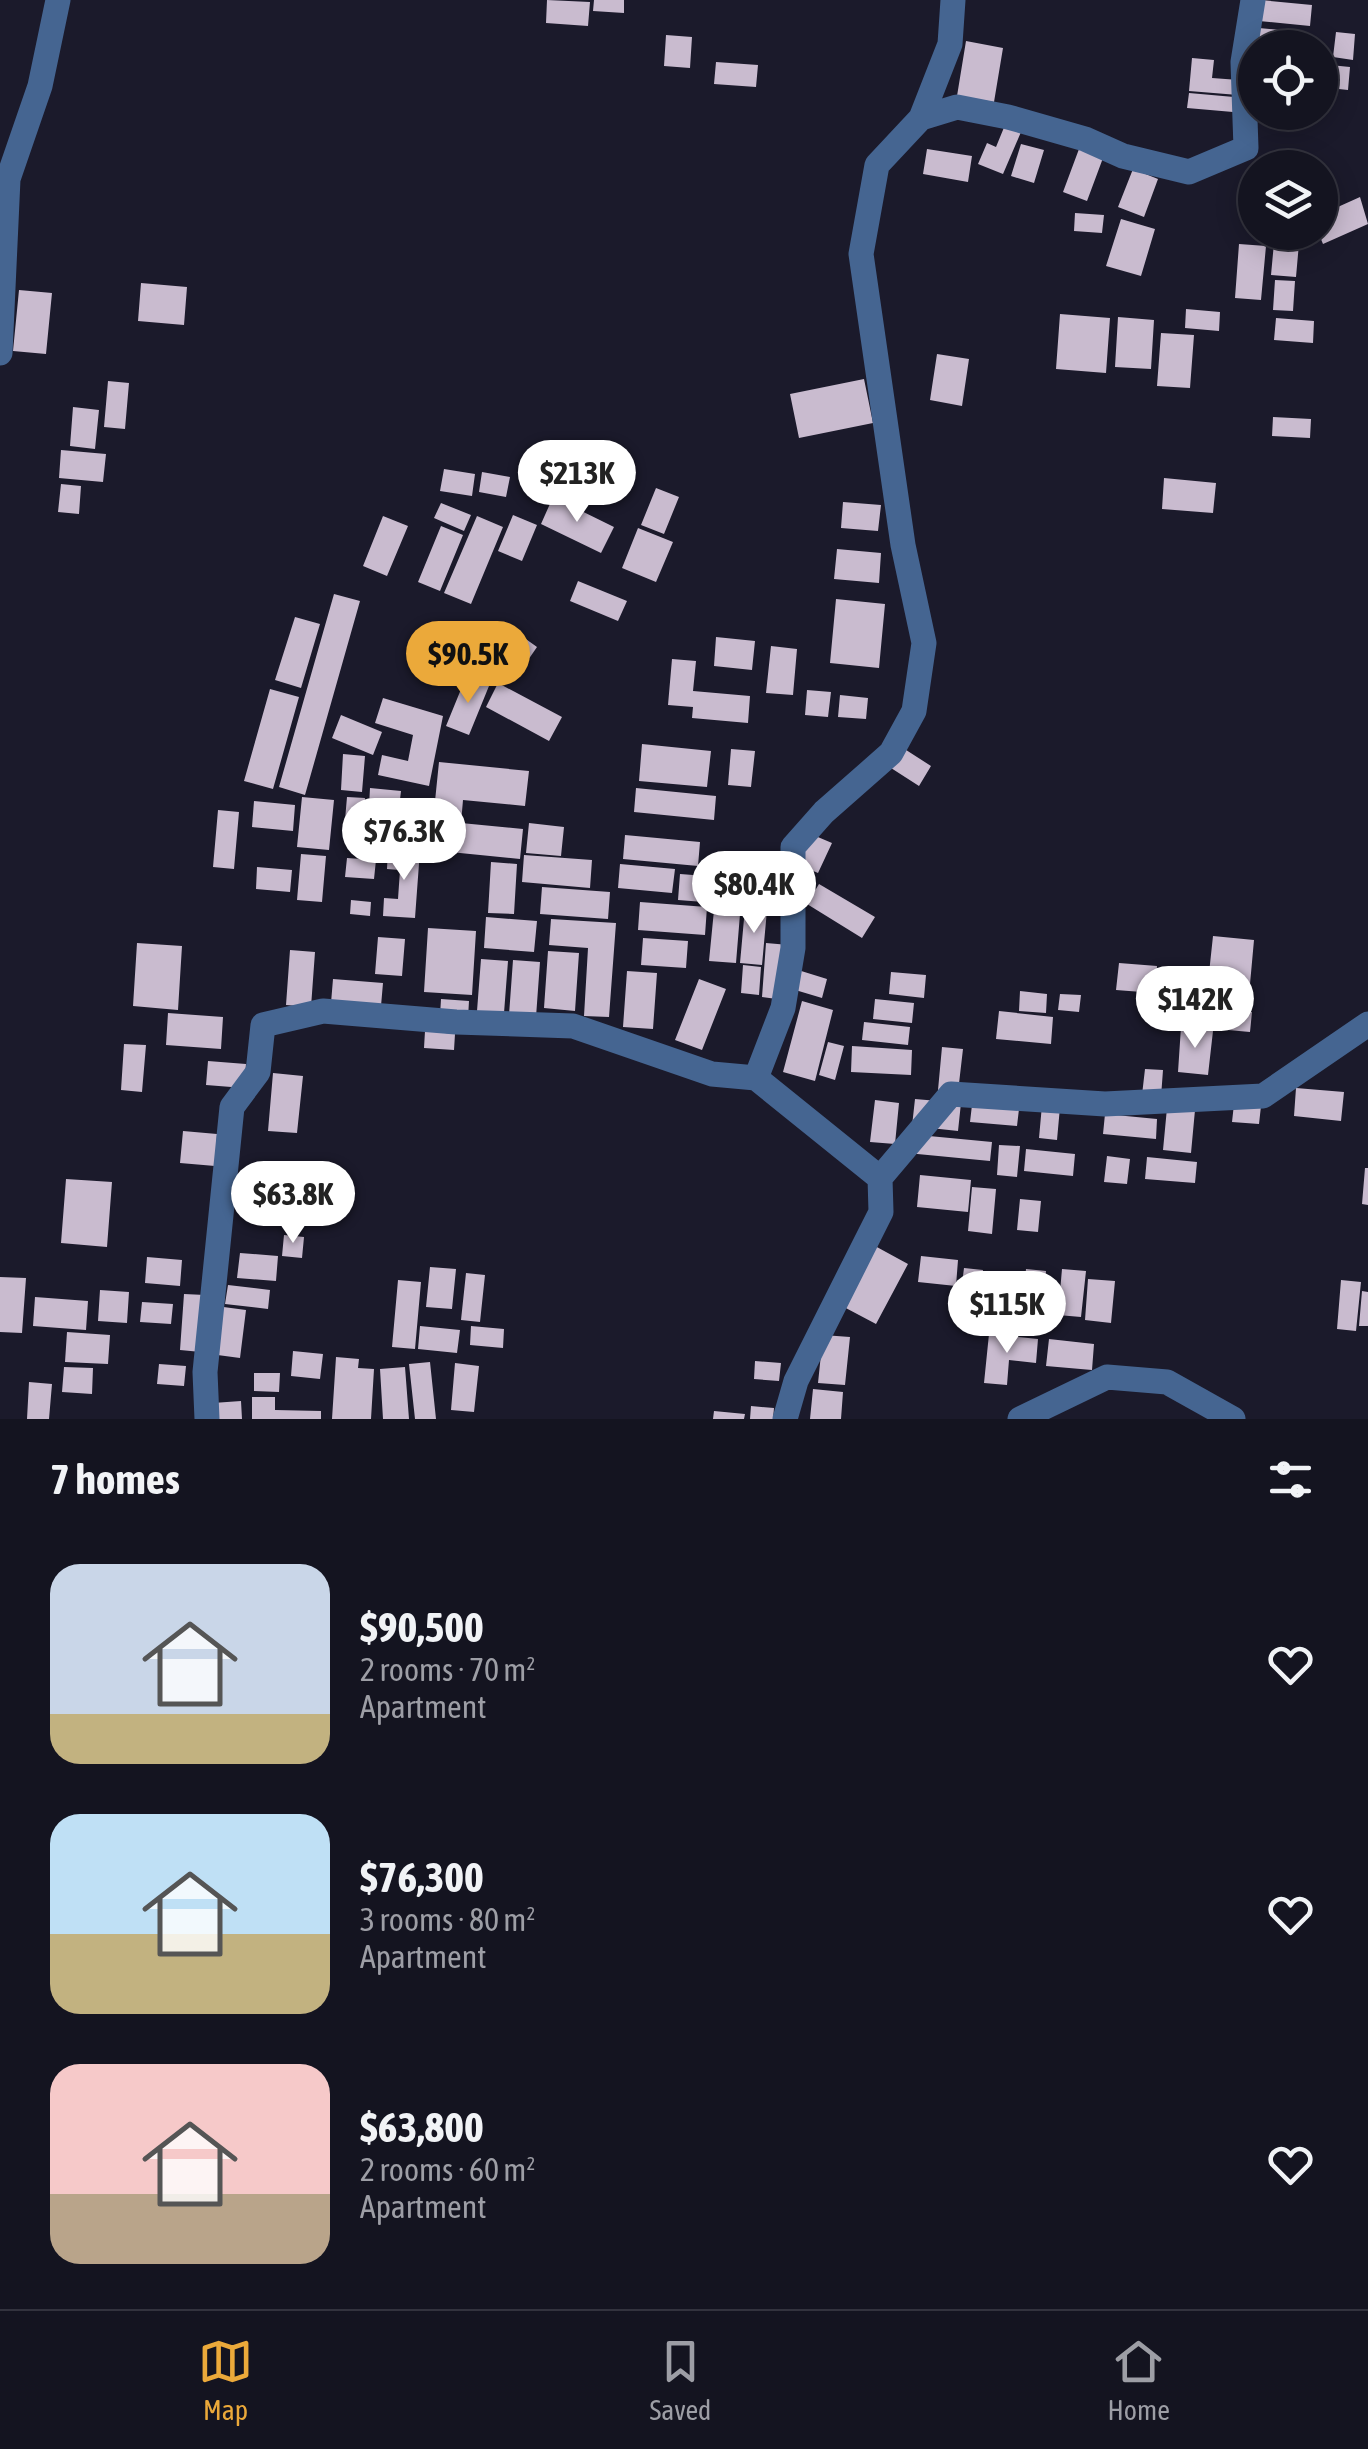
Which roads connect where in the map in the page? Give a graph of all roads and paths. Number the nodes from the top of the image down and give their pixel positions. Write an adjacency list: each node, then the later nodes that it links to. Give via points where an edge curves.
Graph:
1 (58, 0): 5 (street, via 40,86 8,179)
2 (953, 0): 4 (street, via 950,44)
3 (1253, 0): 4 (street, via 1243,62 1246,148 1190,172 1008,117 957,107)
4 (921, 118): 7 (street, via 877,166 861,254 903,546 924,643 914,711 891,753 793,847 794,948 782,1008)
5 (0, 353)
6 (1368, 1024): 8 (street, via 1263,1096 1104,1104 951,1094)
7 (756, 1078): 8 (street); 9 (street, via 712,1074 572,1026 323,1011 262,1025 258,1072 232,1108 205,1372)
8 (880, 1178): 10 (street, via 882,1212 796,1382)
9 (207, 1419)
10 (785, 1419)
11 (1020, 1419): 12 (street, via 1107,1377 1166,1382)
12 (1232, 1419)

